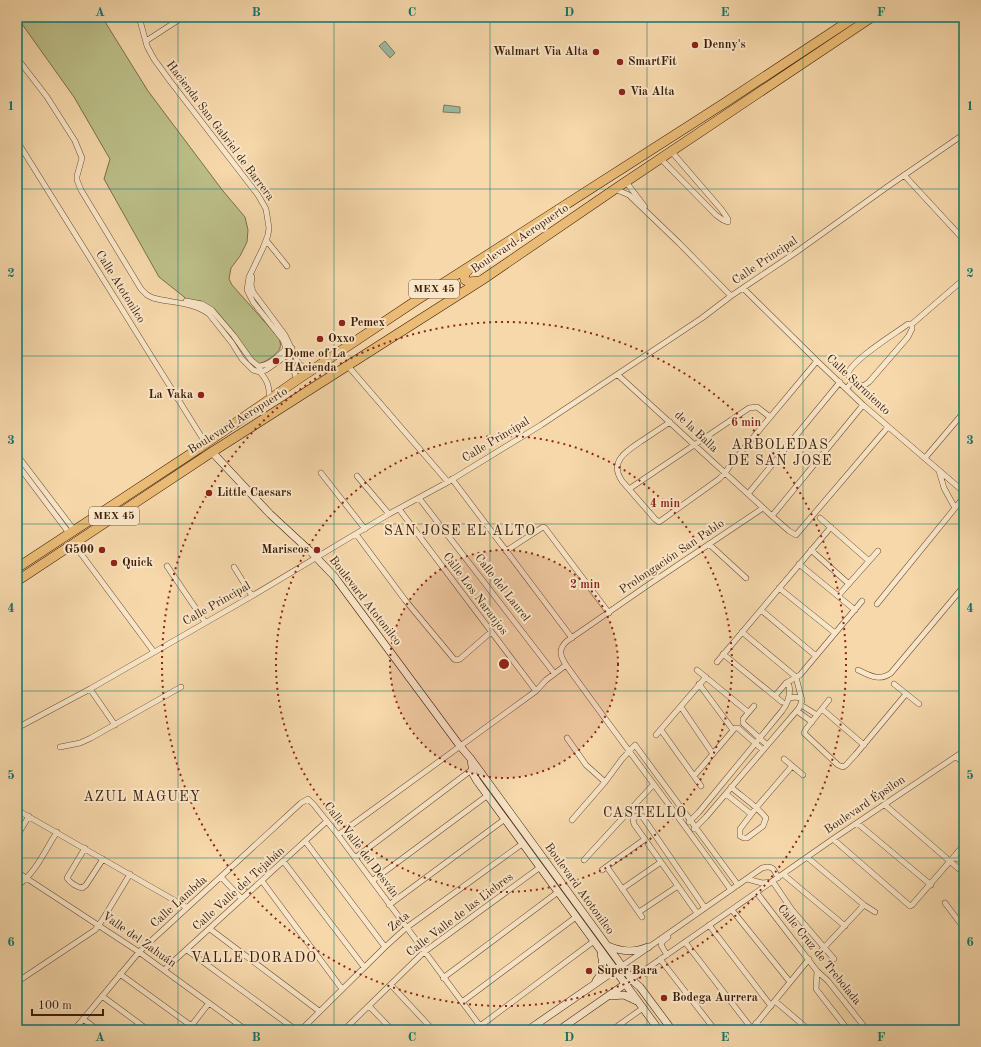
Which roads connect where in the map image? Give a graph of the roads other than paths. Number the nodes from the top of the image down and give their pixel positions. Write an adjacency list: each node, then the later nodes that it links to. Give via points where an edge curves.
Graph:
1 (139, 17): 7 (street, Hacienda San Gabriel de Barrera)
2 (183, 17): 7 (street)
3 (845, 17): 6 (highway)
4 (855, 17): 6 (highway, Boulevard Aeropuerto / MEX 45)
5 (872, 17): 11 (highway, Boulevard Aeropuerto / MEX 45)
6 (835, 30): 19 (highway, Boulevard Aeropuerto / MEX 45)
7 (146, 41): 17 (street, Hacienda San Gabriel de Barrera, via 154,59 170,81 264,203 269,223)
8 (17, 58): 33 (street, via 47,97 75,141 82,156 77,176 78,184 130,271 149,292 175,301 195,302 212,310 248,366 253,370)
9 (964, 134): 13 (street, Calle Principal)
10 (17, 141): 46 (street, Calle Atotonilco)
11 (671, 151): 12 (highway, Boulevard Aeropuerto / MEX 45); 12 (street, via 721,209 728,222 716,215)
12 (661, 159): 14 (highway, Boulevard Aeropuerto / MEX 45)
13 (904, 175): 18 (street); 24 (street, Calle Principal)
14 (626, 182): 15 (highway, Boulevard Aeropuerto / MEX 45); 16 (street)
15 (615, 189): 16 (street, via 629,195); 22 (highway, Boulevard Aeropuerto / MEX 45)
16 (651, 216): 25 (street)
17 (268, 239): 20 (street); 27 (street, via 253,272 251,285)
18 (964, 240)
19 (477, 261): 22 (highway, via 464,278 469,282); 23 (highway, Boulevard Aeropuerto / MEX 45)
20 (287, 266)
21 (964, 279): 28 (street)
22 (482, 280): 26 (highway, Boulevard Aeropuerto / MEX 45)
23 (445, 282): 26 (highway, via 451,282 456,286); 34 (highway, Boulevard Aeropuerto / MEX 45)
24 (743, 288): 25 (street, Calle Principal); 31 (street, Calle Sarmiento)
25 (731, 296): 35 (street, Calle Principal)
26 (446, 304): 32 (highway, Boulevard Aeropuerto / MEX 45)
27 (268, 316): 29 (street); 30 (street, via 283,340)
28 (912, 324): 38 (street, via 908,324 851,367 848,374); 38 (street, via 908,337 869,382 858,386)
29 (292, 347): 30 (street); 34 (street, via 300,364)
30 (286, 351): 33 (street, via 273,366 266,370); 36 (street)
31 (817, 361): 37 (street, Calle Sarmiento); 43 (street)
32 (348, 366): 48 (highway, Boulevard Aeropuerto / MEX 45); 56 (street)
33 (260, 369): 40 (street, via 268,383)
34 (311, 371): 36 (highway, Boulevard Aeropuerto / MEX 45)
35 (618, 375): 44 (street, de la Balla); 56 (street, Calle Principal)
36 (297, 380): 40 (highway, Boulevard Aeropuerto / MEX 45)
37 (840, 382): 39 (street, Calle Sarmiento); 59 (street)
38 (852, 382): 39 (street)
39 (847, 388): 41 (street, Calle Sarmiento)
40 (269, 401): 46 (highway, Boulevard Aeropuerto / MEX 45)
41 (864, 404): 45 (street, Calle Sarmiento); 67 (street)
42 (964, 412): 50 (street)
43 (770, 417): 47 (street, via 752,406); 54 (street)
44 (670, 422): 47 (street, de la Balla); 57 (street, via 625,452 620,459 617,466 618,476)
45 (888, 427): 50 (street, Calle Sarmiento); 67 (street, de la Balla, via 796,535)
46 (206, 444): 71 (highway, Boulevard Aeropuerto / MEX 45)
47 (694, 445): 54 (street, de la Balla); 57 (street)
48 (212, 452): 73 (highway, Boulevard Aeropuerto / MEX 45); 78 (street, Boulevard Atotonilco, via 270,514)
49 (17, 455): 65 (street)
50 (925, 458): 52 (street, Calle Sarmiento)
51 (17, 464): 65 (street)
52 (939, 470): 58 (street, Calle Sarmiento); 63 (street, via 944,488)
53 (321, 473): 70 (street)
54 (725, 473): 57 (street, via 659,522); 59 (street, de la Balla)
55 (357, 476): 66 (street)
56 (450, 480): 60 (street, Calle Principal); 76 (street)
57 (629, 489)
58 (964, 492)
59 (748, 494): 62 (street, de la Balla)
60 (419, 498): 64 (street, Calle Principal); 108 (street, Calle del Laurel)
61 (964, 498): 63 (street)
62 (763, 508): 67 (street, de la Balla); 74 (street, Prolongación San Pablo)
63 (955, 508): 92 (street)
64 (399, 509): 66 (street, Calle Principal); 97 (street, Calle Los Naranjos)
65 (55, 510): 71 (street)
66 (389, 514): 70 (street, Calle Principal)
67 (772, 516)
68 (820, 518): 69 (street)
69 (831, 527): 75 (street); 79 (street)
70 (365, 529): 72 (street, Calle Principal)
71 (72, 532): 83 (highway, Boulevard Aeropuerto / MEX 45)
72 (356, 534): 78 (street, Calle Principal); 97 (street, via 451,657 460,659)
73 (73, 543): 85 (highway, Boulevard Aeropuerto / MEX 45); 101 (street)
74 (709, 544): 84 (street); 95 (street, Prolongación San Pablo)
75 (811, 550): 80 (street); 86 (street)
76 (506, 551): 95 (street, via 545,528); 100 (street)
77 (878, 552): 79 (street)
78 (317, 558): 89 (street, Calle Principal); 141 (street, Boulevard Atotonilco, via 356,604)
79 (870, 561): 86 (street)
80 (799, 564): 88 (street); 90 (street)
81 (167, 566): 96 (street)
82 (234, 567): 89 (street)
83 (17, 568)
84 (746, 578)
85 (17, 581)
86 (849, 584): 90 (street)
87 (964, 586): 107 (street, via 891,673 880,678)
88 (779, 588): 93 (street); 99 (street)
89 (252, 596): 96 (street, Calle Principal)
90 (838, 596): 94 (street)
91 (862, 601): 94 (street)
92 (877, 604)
93 (761, 610): 98 (street); 103 (street)
94 (855, 610): 99 (street)
95 (609, 613): 100 (street, Prolongación San Pablo)
96 (205, 622): 101 (street, Calle Principal)
97 (492, 632): 116 (street, Calle Los Naranjos)
98 (742, 632): 102 (street); 110 (street)
99 (835, 634): 103 (street)
100 (572, 638): 105 (street, Prolongación San Pablo, via 563,644 561,649 561,658)
101 (154, 652): 115 (street, Calle Principal)
102 (723, 654): 104 (street); 118 (street)
103 (816, 656): 110 (street)
104 (717, 662)
105 (566, 665): 108 (street); 145 (street)
106 (697, 670): 109 (street)
107 (858, 670)
108 (554, 673): 116 (street)
109 (706, 677): 112 (street); 128 (street)
110 (796, 677): 111 (street); 122 (street)
111 (786, 682): 118 (street); 119 (street, via 789,686)
112 (699, 684): 124 (street); 134 (street)
113 (894, 684): 117 (street)
114 (181, 687): 131 (street)
115 (90, 689): 131 (street); 132 (street, Calle Principal)
116 (536, 691): 141 (street)
117 (906, 694): 123 (street); 140 (street)
118 (774, 696): 121 (street)
119 (789, 698): 122 (street, via 796,697); 137 (street)
120 (829, 700): 126 (street)
121 (782, 702)
122 (801, 702): 127 (street); 129 (street)
123 (919, 704)
124 (681, 706): 133 (street); 146 (street)
125 (754, 706): 128 (street)
126 (822, 709): 129 (street); 140 (street)
127 (797, 710): 130 (street); 139 (street)
128 (748, 712): 137 (street, via 743,723)
129 (818, 715): 130 (street)
130 (812, 722): 140 (street, via 804,732 805,735 840,766 846,765)
131 (115, 725): 142 (street, via 85,741)
132 (17, 728)
133 (661, 730): 135 (street); 153 (street)
134 (733, 730): 138 (street, via 738,728); 146 (street)
135 (656, 735)
136 (567, 738): 154 (street, via 586,765)
137 (760, 739): 138 (street); 139 (street)
138 (756, 744): 143 (street); 169 (street)
139 (767, 745): 143 (street)
140 (864, 745)
141 (460, 746): 151 (street, Boulevard Atotonilco, via 471,759); 175 (street)
142 (60, 747)
143 (762, 750): 157 (street)
144 (964, 751): 147 (street, Boulevard Épsilon)
145 (628, 752): 154 (street); 155 (street); 169 (street, via 635,745)
146 (713, 754): 153 (street)
147 (956, 757): 149 (street); 161 (street, Boulevard Épsilon)
148 (784, 760): 150 (street)
149 (964, 764)
150 (792, 766): 152 (street); 162 (street)
151 (474, 768): 159 (street, Boulevard Atotonilco, via 474,777); 183 (street); 231 (street, Boulevard Atotonilco)
152 (803, 775)
153 (694, 776): 156 (street)
154 (605, 782): 167 (street)
155 (653, 785): 171 (street); 187 (street)
156 (701, 786)
157 (731, 788): 158 (street); 162 (street)
158 (726, 794): 164 (street); 172 (street)
159 (488, 796): 166 (street, Boulevard Atotonilco); 201 (street)
160 (308, 799): 168 (street, Calle Valle del Desván); 196 (street, Calle Lambda)
161 (885, 805): 170 (street, Boulevard Épsilon); 188 (street)
162 (756, 808): 164 (street); 164 (street, via 766,818 764,824 748,838 742,837 740,829)
163 (17, 810): 165 (street)
164 (751, 814)
165 (29, 816): 173 (street); 176 (street)
166 (505, 819): 180 (street, Boulevard Atotonilco); 213 (street)
167 (572, 820)
168 (327, 821): 175 (street, Calle Valle del Desván); 179 (street, Calle Valle del Tejabán)
169 (690, 821): 171 (street); 172 (street)
170 (857, 823): 178 (street, Boulevard Épsilon); 204 (street)
171 (685, 825): 174 (street)
172 (695, 828): 174 (street); 203 (street)
173 (57, 832): 182 (street); 197 (street)
174 (690, 832): 208 (street)
175 (338, 835): 183 (street, Calle Valle del Desván)
176 (17, 836)
177 (645, 839): 190 (street); 207 (street, via 605,868); 216 (street, via 633,821 637,815 642,816)
178 (833, 839): 184 (street, Boulevard Épsilon); 204 (street, via 910,906)
179 (305, 841): 189 (street, Calle Valle del Tejabán); 232 (street)
180 (522, 844): 191 (street, Boulevard Atotonilco); 226 (street, Zeta)
181 (964, 845): 188 (street)
182 (85, 848): 186 (street); 186 (street, via 67,878 78,887 86,885)
183 (355, 858): 201 (street, Calle Valle del Desván)
184 (808, 858): 195 (street, Boulevard Épsilon); 214 (street)
185 (964, 858): 188 (street)
186 (103, 859): 194 (street)
187 (584, 860)
188 (951, 860): 192 (street); 204 (street)
189 (284, 862): 200 (street, Calle Valle del Tejabán); 244 (street)
190 (661, 862): 206 (street); 207 (street)
191 (539, 868): 209 (street, Boulevard Atotonilco); 238 (street, Calle Valle de las Liebres)
192 (959, 869)
193 (17, 872): 197 (street, Valle del Zahuán)
194 (130, 874): 215 (street); 223 (street)
195 (784, 875): 198 (street, Boulevard Épsilon); 225 (street)
196 (221, 877): 211 (street); 215 (street, Calle Lambda)
197 (27, 878): 205 (street); 223 (street, Valle del Zahuán)
198 (778, 878): 199 (street, via 769,866); 202 (street, Boulevard Épsilon)
199 (747, 879): 202 (street, via 762,883); 203 (street)
200 (262, 881): 211 (street, Calle Valle del Tejabán); 255 (street)
201 (372, 881): 213 (street, Calle Valle del Desván)
202 (773, 882): 210 (street, Boulevard Épsilon); 234 (street, via 792,910)
203 (738, 885): 208 (street)
204 (931, 885)
205 (17, 886)
206 (678, 886): 218 (street); 220 (street)
207 (622, 889): 218 (street)
208 (731, 890): 216 (street)
209 (558, 892): 221 (street, Boulevard Atotonilco); 249 (street)
210 (757, 893): 217 (street, Boulevard Épsilon); 242 (street, Calle Cruz de Trebolada)
211 (242, 899): 228 (street, Calle Valle del Tejabán)
212 (945, 902): 227 (street)
213 (390, 905): 226 (street, Calle Valle del Desván)
214 (864, 905): 219 (street); 225 (street)
215 (186, 907): 237 (street, Calle Lambda)
216 (705, 908): 220 (street)
217 (732, 910): 224 (street, Boulevard Épsilon); 252 (street)
218 (639, 912): 222 (street)
219 (875, 912)
220 (695, 915): 233 (street); 240 (street, via 662,941 662,948)
221 (576, 917): 229 (street, Boulevard Atotonilco); 259 (street)
222 (642, 917)
223 (99, 925): 237 (street, Valle del Zahuán); 250 (street)
224 (709, 925): 230 (street, Boulevard Épsilon); 263 (street)
225 (845, 926): 234 (street)
226 (406, 928): 232 (street, Zeta); 238 (street, Calle Valle del Desván)
227 (964, 928)
228 (210, 929): 236 (street, Calle Valle del Tejabán); 264 (street)
229 (594, 941): 235 (street, Boulevard Atotonilco); 268 (street)
230 (685, 942): 240 (street, Boulevard Épsilon); 270 (street)
231 (608, 946): 233 (street, via 629,952); 245 (street, Boulevard Atotonilco)
232 (385, 947): 244 (street, Zeta)
233 (648, 947): 245 (street)
234 (824, 947): 239 (street); 243 (street)
235 (599, 948): 245 (street, Boulevard Atotonilco); 253 (street, via 603,963 601,974)
236 (187, 950): 246 (street, Calle Valle del Tejabán); 276 (street)
237 (139, 952): 246 (street, Valle del Zahuán); 248 (street, Calle Lambda)
238 (424, 952): 249 (street, Calle Valle del Desván); 254 (street, Calle Valle de las Liebres)
239 (818, 953)
240 (667, 955): 241 (street, Boulevard Épsilon)
241 (660, 959): 251 (street, Boulevard Épsilon); 285 (street)
242 (809, 959): 247 (street, Calle Cruz de Trebolada); 252 (street)
243 (834, 959)
244 (364, 967): 255 (street, Zeta)
245 (618, 968): 251 (street, Boulevard Atotonilco); 253 (street)
246 (164, 970): 260 (street, Valle del Zahuán)
247 (817, 971): 288 (street, via 816,988); 289 (street, Calle Cruz de Trebolada)
248 (120, 974): 256 (street, Calle Lambda); 267 (street)
249 (443, 978): 259 (street, Calle Valle del Desván)
250 (17, 982)
251 (629, 982): 257 (street, Boulevard Épsilon); 262 (street, Boulevard Atotonilco); 284 (street, Boulevard Atotonilco, via 640,987)
252 (790, 982): 258 (street)
253 (594, 984): 280 (street)
254 (391, 985): 261 (street, Calle Valle de las Liebres); 279 (street)
255 (342, 989): 264 (street, Zeta)
256 (102, 996): 265 (street, Calle Lambda); 273 (street)
257 (607, 997): 262 (street, via 624,995); 281 (street, Boulevard Épsilon)
258 (775, 1001): 263 (street); 287 (street)
259 (462, 1002): 268 (street, Calle Valle del Desván)
260 (209, 1003): 267 (street); 275 (street, Valle del Zahuán)
261 (369, 1006): 269 (street, Calle Valle de las Liebres); 278 (street)
262 (641, 1006): 282 (street); 283 (street, Boulevard Atotonilco)
263 (771, 1006): 266 (street)
264 (320, 1011): 277 (street, Zeta)
265 (83, 1019): 271 (street, Calle Lambda); 272 (street)
266 (756, 1023): 270 (street); 286 (street)
267 (190, 1028): 274 (street)
268 (482, 1028)
269 (348, 1029)
270 (751, 1029)
271 (74, 1030)
272 (98, 1030)
273 (148, 1030)
274 (197, 1030)
275 (246, 1030)
276 (296, 1030)
277 (300, 1030)
278 (392, 1030)
279 (433, 1030)
280 (528, 1030)
281 (559, 1030)
282 (612, 1030)
283 (659, 1030)
284 (672, 1030)
285 (715, 1030)
286 (764, 1030)
287 (809, 1030)
288 (848, 1030)
289 (867, 1030)

